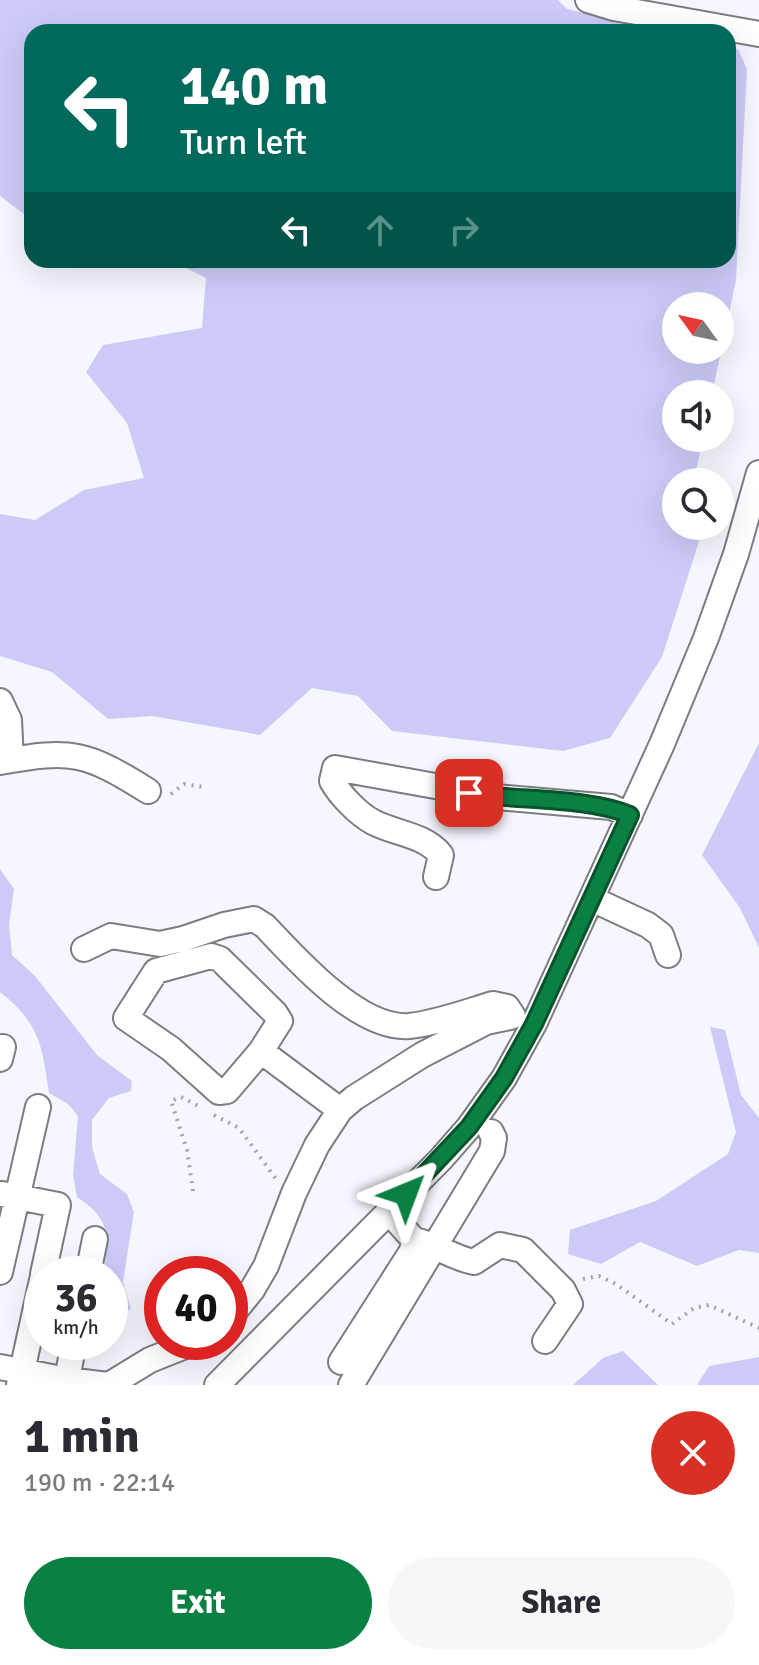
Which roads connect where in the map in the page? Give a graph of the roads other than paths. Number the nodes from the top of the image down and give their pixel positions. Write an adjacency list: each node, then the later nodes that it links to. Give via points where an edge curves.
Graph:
1 (588, 0): 2 (street)
2 (703, 24)
3 (736, 30): 4 (street)
4 (759, 34)
5 (759, 473): 9 (street, via 706,638)
6 (0, 701): 7 (street, via 9,720)
7 (5, 761): 8 (street, via 68,754 113,769)
8 (148, 791)
9 (630, 815): 10 (street, via 611,807 496,797 335,768 332,781 337,790 372,821 435,847 441,855); 11 (street)
10 (436, 877)
11 (592, 899): 13 (street, via 648,925 661,935); 14 (street)
12 (84, 949): 14 (street, via 111,936 160,944 254,919 322,986 379,1019 406,1026 493,1004)
13 (668, 955)
14 (524, 1020): 17 (street, via 486,1022 422,1055); 20 (street, via 504,1078 469,1127)
15 (261, 1051): 15 (street, via 227,1091 219,1092 126,1018 156,971 211,956 280,1021); 17 (street)
16 (38, 1107): 19 (street)
17 (340, 1110): 26 (street, via 317,1145 266,1266)
18 (491, 1132): 22 (street, via 492,1151)
19 (8, 1195): 23 (street, via 58,1205); 25 (street)
20 (389, 1212): 22 (street); 35 (street)
21 (95, 1239): 24 (street)
22 (425, 1243): 28 (street, via 474,1262 500,1245 523,1250 570,1304); 31 (street, via 412,1251); 36 (street)
23 (47, 1256)
24 (92, 1256)
25 (0, 1272)
26 (248, 1295)
27 (24, 1341): 32 (street)
28 (545, 1341)
29 (70, 1360): 33 (street)
30 (150, 1360): 34 (street)
31 (341, 1362)
32 (14, 1374): 33 (street)
33 (66, 1382): 34 (street)
34 (109, 1385)
35 (217, 1385)
36 (351, 1385)

